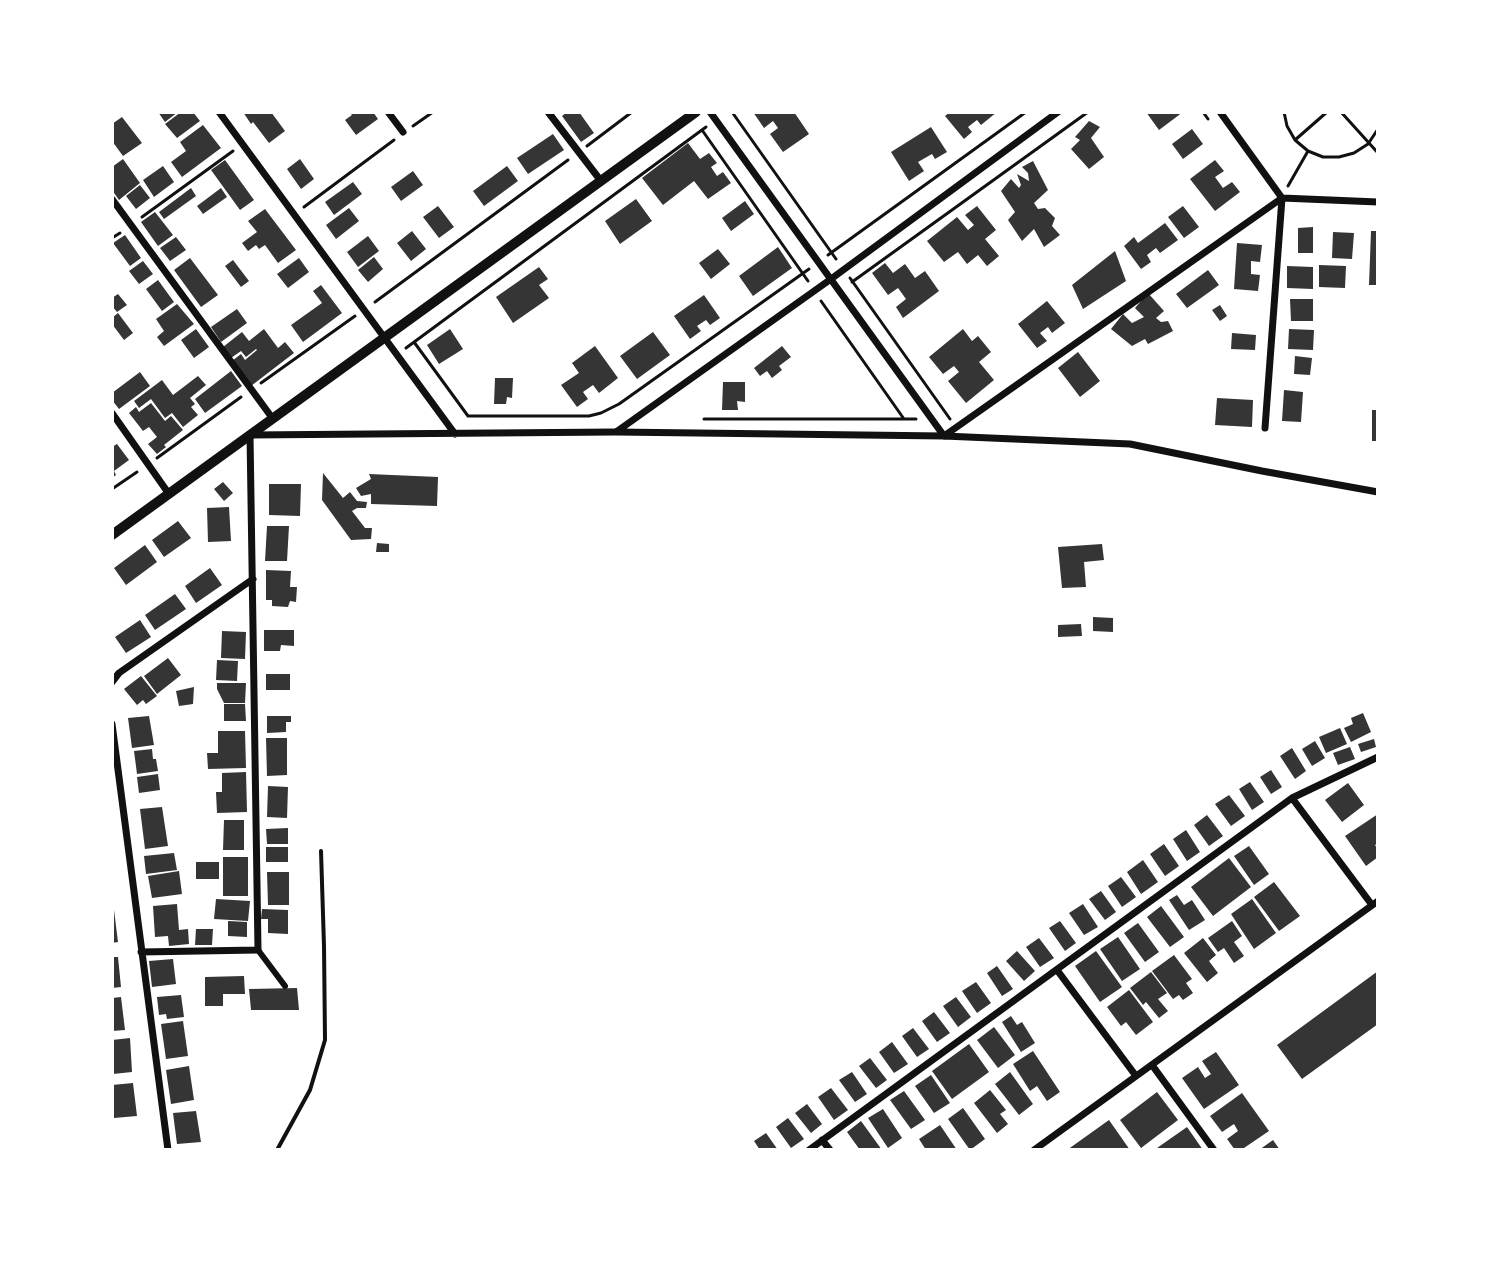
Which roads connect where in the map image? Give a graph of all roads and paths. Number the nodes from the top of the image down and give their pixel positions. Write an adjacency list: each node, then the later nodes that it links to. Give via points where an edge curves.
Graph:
1 (219, 112): 19 (street)
2 (388, 112): 17 (street)
3 (433, 112): 17 (path)
4 (548, 112): 23 (street)
5 (710, 112): 14 (street)
6 (1026, 112): 30 (path)
7 (1058, 112): 32 (street)
8 (1088, 112): 34 (path)
9 (1220, 112): 24 (street)
10 (1284, 112): 18 (path)
11 (1327, 112): 18 (path)
12 (1341, 112): 20 (path)
13 (694, 114): 16 (path); 23 (main road)
14 (715, 120): 16 (path); 30 (street)
15 (1378, 129): 20 (path)
16 (702, 130): 31 (path); 36 (path)
17 (403, 132): 27 (path)
18 (1295, 140): 21 (path)
19 (243, 144): 27 (street); 28 (path)
20 (1368, 144): 21 (path, via 1339,157); 22 (path)
21 (1308, 151): 24 (path)
22 (1378, 153)
23 (601, 181): 35 (main road)
24 (1282, 198): 26 (street); 45 (street); 49 (street)
25 (112, 199): 28 (street)
26 (1378, 202)
27 (294, 215): 35 (street)
28 (131, 224): 29 (path); 40 (street)
29 (112, 238)
30 (819, 262): 31 (path); 32 (street)
31 (802, 273): 33 (path); 38 (path)
32 (831, 279): 33 (street); 34 (street)
33 (814, 291): 41 (street); 43 (path)
34 (840, 291): 44 (street)
35 (384, 338): 37 (street); 40 (main road)
36 (414, 342): 37 (path); 38 (path, via 468,416 589,416)
37 (397, 355): 47 (street)
38 (610, 409): 41 (path)
39 (112, 413): 51 (street)
40 (273, 419): 48 (main road)
41 (634, 419): 46 (street)
42 (698, 419): 43 (path)
43 (904, 419): 44 (path)
44 (932, 419): 49 (street)
45 (1265, 428)
46 (615, 432): 47 (street); 49 (street)
47 (455, 434): 48 (street)
48 (250, 435): 51 (main road); 53 (street)
49 (944, 436): 50 (street, via 1130,444)
50 (1378, 492)
51 (169, 494): 52 (main road)
52 (112, 535)
53 (253, 579): 54 (street); 60 (street)
54 (112, 682)
55 (112, 724): 61 (street)
56 (1378, 757): 57 (street)
57 (1292, 798): 59 (street); 62 (street)
58 (321, 851): 68 (lane, via 325,1040 310,1090)
59 (1375, 903): 64 (street)
60 (258, 950): 61 (street); 63 (street)
61 (141, 952): 67 (street)
62 (1057, 970): 65 (street); 66 (street)
63 (285, 986)
64 (1152, 1065): 65 (street); 72 (street)
65 (1136, 1076): 71 (street)
66 (822, 1140): 69 (street); 70 (street)
67 (168, 1150)
68 (277, 1150)
69 (809, 1150)
70 (830, 1150)
71 (1035, 1150)
72 (1214, 1150)

